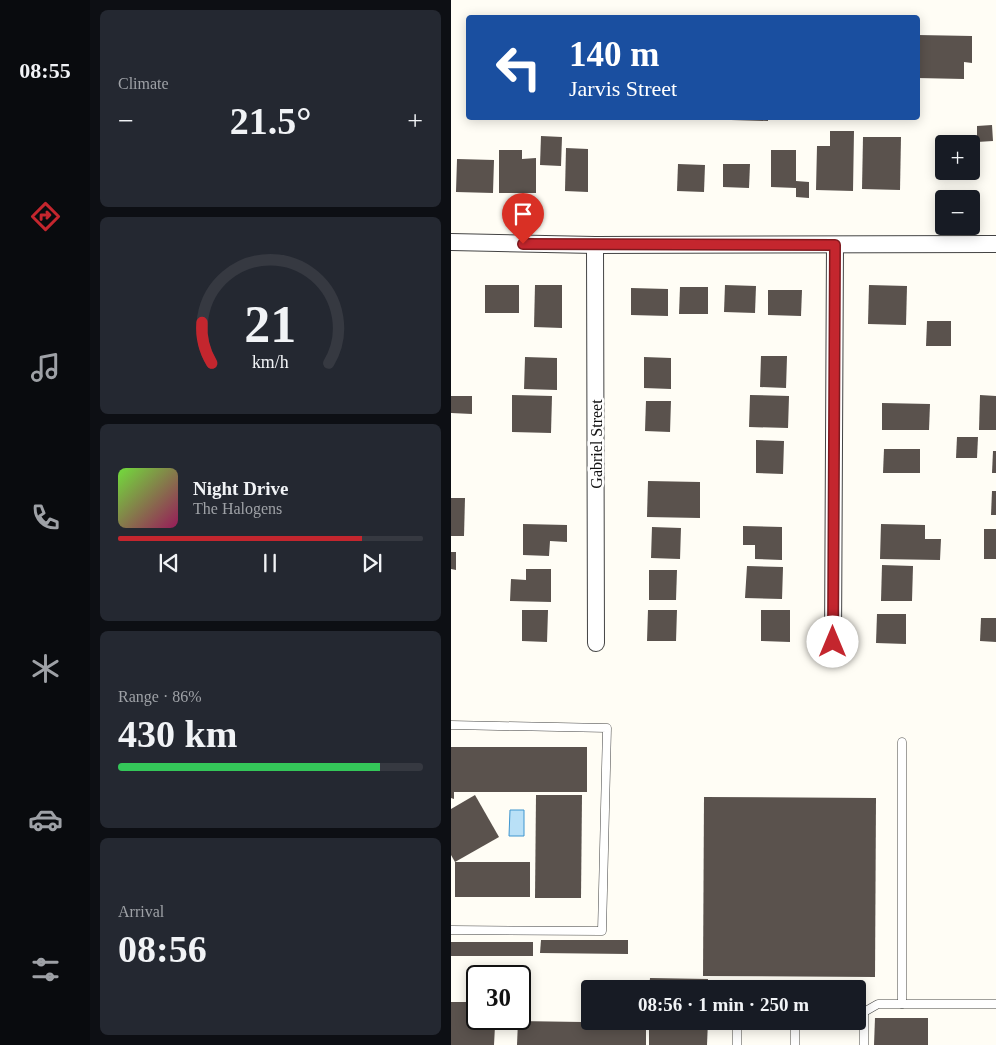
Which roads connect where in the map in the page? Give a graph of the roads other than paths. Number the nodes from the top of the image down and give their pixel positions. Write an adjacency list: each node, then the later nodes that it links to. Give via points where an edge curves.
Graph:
1 (451, 242): 3 (street)
2 (996, 244): 4 (street)
3 (595, 245): 4 (street); 6 (street, Gabriel Street)
4 (835, 245): 5 (street)
5 (833, 642)
6 (596, 643)
7 (451, 726): 9 (lane, via 607,728 602,931)
8 (902, 742): 10 (lane)
9 (451, 930)
10 (902, 1004): 11 (lane); 12 (lane, via 878,1004)
11 (996, 1004)
12 (866, 1010)
13 (737, 1030): 16 (lane)
14 (795, 1030): 17 (lane)
15 (863, 1030): 18 (lane)
16 (737, 1045)
17 (795, 1045)
18 (864, 1045)

